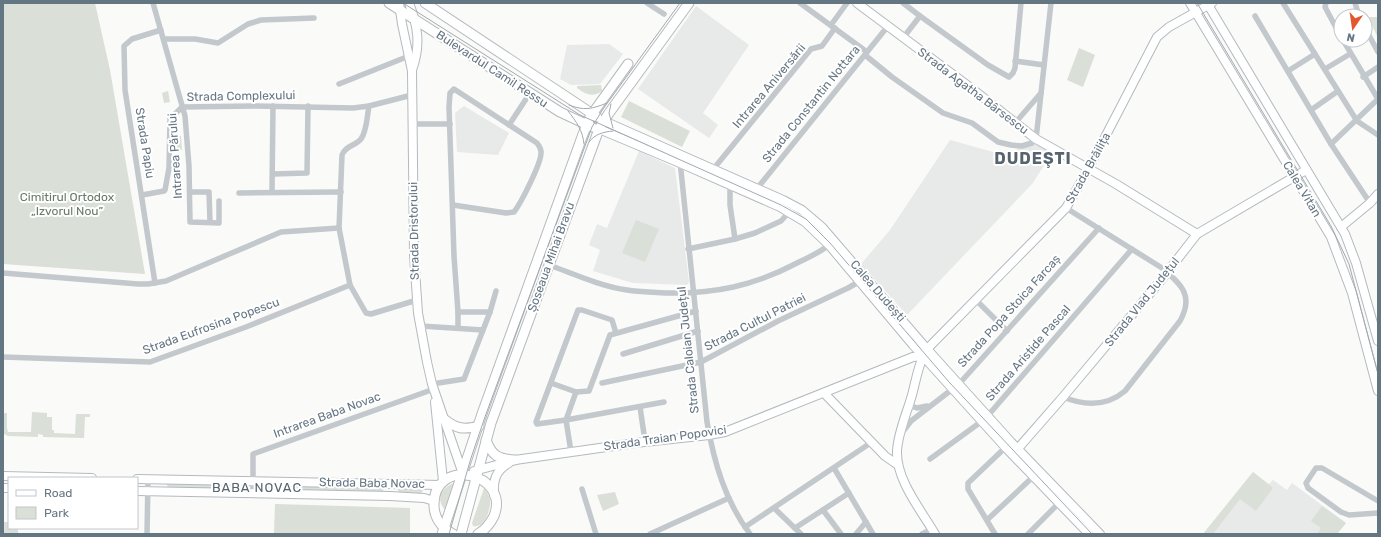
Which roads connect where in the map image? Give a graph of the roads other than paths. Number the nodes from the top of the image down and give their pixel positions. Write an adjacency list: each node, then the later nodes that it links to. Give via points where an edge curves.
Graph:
1 (153, 3): 27 (street, Intrarea Părului)
2 (389, 3): 17 (main road, Bulevardul Camil Ressu)
3 (409, 3): 23 (street, Strada Dristorului)
4 (425, 3): 52 (main road, Bulevardul Camil Ressu)
5 (647, 3): 19 (street)
6 (688, 3): 53 (main road, Șoseaua Mihai Bravu)
7 (800, 3): 26 (street)
8 (847, 3): 26 (street, Intrarea Aniversării)
9 (903, 3): 20 (street)
10 (1021, 3): 37 (street)
11 (1051, 3): 39 (street)
12 (1190, 3): 18 (street, Calea Vitan)
13 (1283, 3): 34 (street)
14 (1326, 3): 24 (street, via 1325,7)
15 (860, 4): 25 (street, Strada Agatha Bârsescu)
16 (1209, 4): 18 (street, Strada Brăilița); 75 (street, Calea Vitan)
17 (400, 7): 23 (main road, Bulevardul Camil Ressu); 36 (street, Strada Dristorului)
18 (1196, 13): 74 (street, Strada Brăilița, via 1157,36); 78 (street, Calea Vitan)
19 (664, 14)
20 (920, 16): 28 (street); 37 (street, via 1006,77 1013,73)
21 (1255, 16): 43 (street)
22 (314, 18): 29 (street, via 261,20 248,24 218,43 195,39)
23 (415, 20): 42 (street, Strada Dristorului, via 418,31 417,48); 48 (main road, Bulevardul Camil Ressu)
24 (1333, 22)
25 (888, 26): 28 (street, Strada Agatha Bârsescu); 33 (street, Strada Constantin Nottara)
26 (833, 27): 33 (street); 76 (street, Intrarea Aniversării, via 822,46 811,49)
27 (161, 30): 29 (street, Intrarea Părului); 86 (street, Strada Papiu, via 132,39 124,46 125,90)
28 (903, 38): 62 (street, Strada Agatha Bârsescu)
29 (164, 39): 57 (street, Intrarea Părului)
30 (1373, 43): 32 (street)
31 (1347, 48): 35 (street)
32 (1378, 52)
33 (866, 54): 69 (street, via 892,77 943,113 972,123 998,142 1022,146); 83 (street, Strada Constantin Nottara)
34 (1315, 54): 41 (street); 43 (street)
35 (1350, 54): 41 (street); 44 (street)
36 (409, 56): 42 (street, Strada Dristorului); 45 (street)
37 (1016, 61): 39 (street)
38 (628, 64): 50 (main road, Șoseaua Mihai Bravu)
39 (1044, 65): 47 (street)
40 (1378, 67): 44 (street)
41 (1325, 69): 46 (street)
42 (412, 71): 49 (street, Strada Dristorului)
43 (1288, 71): 58 (street)
44 (1363, 76): 51 (street)
45 (340, 84)
46 (1338, 91): 58 (street); 61 (street)
47 (1041, 93): 62 (street); 69 (street)
48 (530, 94): 60 (main road, Bulevardul Camil Ressu); 65 (street)
49 (412, 95): 56 (street, Strada Complexului); 63 (street, Strada Dristorului)
50 (604, 97): 53 (main road); 59 (main road, Șoseaua Mihai Bravu)
51 (1378, 99): 61 (street)
52 (573, 102): 59 (main road, Bulevardul Camil Ressu); 60 (main road)
53 (616, 104): 67 (main road, Șoseaua Mihai Bravu)
54 (273, 106): 55 (street, Strada Complexului); 57 (street, Strada Complexului); 77 (street)
55 (308, 106): 56 (street, Strada Complexului); 77 (street, via 307,173)
56 (369, 106): 82 (street, via 361,139 344,150)
57 (182, 107): 80 (street, Intrarea Părului, via 186,126); 86 (street, Strada Complexului, via 170,119 166,188 164,191)
58 (1310, 110): 71 (street)
59 (592, 114): 66 (main road, Șoseaua Mihai Bravu); 67 (main road, Bulevardul Camil Ressu)
60 (564, 115): 66 (main road, Bulevardul Camil Ressu)
61 (1357, 121): 68 (street); 71 (street)
62 (1015, 123): 69 (street, Strada Agatha Bârsescu)
63 (412, 124): 64 (street); 110 (street, Strada Dristorului)
64 (450, 124): 65 (street, via 449,96 454,89); 89 (street)
65 (509, 125): 89 (street, via 537,143 541,152 518,208 510,213)
66 (586, 125): 67 (main road, Bulevardul Camil Ressu); 70 (main road, Șoseaua Mihai Bravu)
67 (601, 125): 72 (main road, Șoseaua Mihai Bravu); 73 (street, Calea Dudești)
68 (1378, 135)
69 (1036, 139): 74 (street, Strada Agatha Bârsescu)
70 (579, 144): 72 (main road); 140 (main road, Șoseaua Mihai Bravu)
71 (1331, 144): 88 (street)
72 (592, 149): 101 (main road, Șoseaua Mihai Bravu)
73 (681, 159): 76 (street, Calea Dudești); 99 (street, Strada Caloian Județul)
74 (1089, 168): 90 (street, Strada Brăilița); 96 (street, Strada Agatha Bârsescu)
75 (1306, 170): 78 (street, Strada Vlad Județul); 93 (street, Calea Vitan)
76 (711, 172): 79 (street, Calea Dudești); 83 (street, Calea Dudești)
77 (273, 174): 81 (street)
78 (1295, 176): 96 (street, Strada Vlad Județul); 129 (street, Calea Vitan, via 1335,246 1352,293)
79 (730, 185): 83 (street, Calea Dudești); 97 (street)
80 (190, 192): 92 (street, via 210,192); 92 (street, Intrarea Părului, via 190,222)
81 (272, 192): 82 (street); 84 (street)
82 (341, 192): 94 (street)
83 (754, 192): 91 (street, Calea Dudești)
84 (239, 193)
85 (1378, 194): 88 (street)
86 (142, 195): 105 (street, Strada Papiu)
87 (219, 201): 92 (street, Intrarea Părului, via 219,223)
88 (1370, 203): 93 (street)
89 (453, 205): 112 (street)
90 (1066, 208): 95 (street); 109 (street, Strada Brăilița)
91 (792, 209): 97 (street, via 781,221); 98 (street, Calea Dudești)
92 (210, 222)
93 (1341, 227): 120 (street, Calea Vitan, via 1356,263)
94 (339, 228): 105 (street, via 281,232 176,277); 106 (street)
95 (1099, 228): 100 (street); 118 (street, Strada Popa Stoica Farcaș)
96 (1197, 234): 103 (street, Strada Vlad Județul)
97 (735, 239): 99 (street)
98 (832, 242): 104 (street, Calea Dudești); 108 (street, via 767,278 735,288)
99 (688, 249): 108 (street, Strada Caloian Județul)
100 (1132, 249): 103 (street); 138 (street, Strada Aristide Pascal)
101 (549, 265): 108 (street, via 625,290); 143 (main road, Șoseaua Mihai Bravu)
102 (3, 273): 105 (street, via 138,284)
103 (1167, 273): 132 (street, Strada Vlad Județul); 132 (street, via 1184,292 1186,308 1180,320 1125,391 1117,398 1100,403 1084,403)
104 (862, 279): 121 (street, Calea Dudești); 124 (street, Strada Cultul Patriei)
105 (155, 283)
106 (350, 285): 110 (street, via 366,313 371,314); 123 (street, Strada Eufrosina Popescu, via 150,362)
107 (496, 291): 113 (street)
108 (694, 293): 111 (street, Strada Caloian Județul)
109 (975, 299): 118 (street); 121 (street, Strada Brăilița)
110 (417, 300): 114 (street, Strada Dristorului)
111 (696, 311): 117 (street, Strada Caloian Județul); 119 (street)
112 (458, 312): 113 (street); 115 (street)
113 (490, 312): 116 (street)
114 (421, 326): 115 (street); 128 (street, Strada Dristorului)
115 (458, 328): 116 (street)
116 (483, 330): 128 (street, via 464,379)
117 (698, 331): 122 (street); 124 (street, Strada Caloian Județul)
118 (1007, 331): 127 (street, Strada Popa Stoica Farcaș)
119 (616, 333): 125 (street, via 614,322 610,318 578,310); 130 (street, via 609,336 589,392)
120 (1378, 341)
121 (925, 352): 127 (street, Calea Dudești); 131 (street, Strada Traian Popovici); 134 (street)
122 (622, 354)
123 (3, 358)
124 (700, 362): 126 (street, Strada Cultul Patriei); 142 (street, Strada Caloian Județul)
125 (551, 383): 130 (street); 139 (street, via 536,422 539,424)
126 (602, 383)
127 (955, 386): 135 (street, Strada Popa Stoica Farcaș); 138 (street, Calea Dudești)
128 (433, 387): 137 (street, Strada Dristorului); 162 (street, Intrarea Baba Novac, via 253,454); 163 (street, Strada Dristorului)
129 (1378, 391)
130 (576, 392): 139 (street)
131 (824, 393): 142 (street, Strada Traian Popovici, via 733,429); 145 (street)
132 (1063, 397): 150 (street, Strada Vlad Județul)
133 (664, 402): 136 (street)
134 (909, 405): 135 (street, via 920,408); 141 (street)
135 (931, 405): 141 (street, Strada Popa Stoica Farcaș, via 911,421)
136 (640, 407): 139 (street); 144 (street)
137 (444, 419): 140 (main road, via 452,426 465,429); 156 (street, Strada Dristorului)
138 (984, 419): 146 (street, Calea Dudești); 151 (street, Strada Aristide Pascal)
139 (566, 420): 148 (street)
140 (479, 426): 156 (main road, Șoseaua Mihai Bravu)
141 (901, 434): 147 (street)
142 (709, 435): 144 (street, Strada Traian Popovici); 170 (street, Strada Caloian Județul, via 719,475)
143 (486, 440): 152 (main road, via 493,454 499,458); 155 (main road, Șoseaua Mihai Bravu)
144 (645, 441): 148 (street, Strada Traian Popovici)
145 (872, 442): 149 (street); 154 (street)
146 (1008, 445): 150 (street, Calea Dudești); 177 (street, via 967,486)
147 (897, 450): 149 (street); 153 (street)
148 (570, 452): 152 (street, Strada Traian Popovici)
149 (881, 452): 153 (street)
150 (1015, 452): 157 (street, Calea Dudești)
151 (930, 459)
152 (515, 460): 155 (street, Strada Traian Popovici); 169 (street, Strada Traian Popovici, via 496,475)
153 (898, 465): 182 (street, via 904,481)
154 (834, 468): 168 (street); 174 (street)
155 (478, 473): 156 (main road); 169 (main road); 185 (main road, Șoseaua Mihai Bravu)
156 (463, 474): 163 (main road); 181 (main road, Șoseaua Mihai Bravu)
157 (1037, 474): 171 (street, Calea Dudești); 177 (street)
158 (3, 476): 159 (street)
159 (48, 477)
160 (138, 479): 161 (street, Strada Baba Novac)
161 (148, 479): 162 (street, Strada Baba Novac); 166 (street)
162 (253, 481): 163 (street, Strada Baba Novac); 167 (street)
163 (442, 483): 172 (main road)
164 (582, 489): 187 (street)
165 (138, 491): 166 (street, Strada Baba Novac)
166 (148, 491): 167 (street, Strada Baba Novac); 183 (street)
167 (253, 493): 172 (street, Strada Baba Novac, via 390,496)
168 (849, 493): 175 (street); 178 (street)
169 (494, 496): 186 (main road, via 496,508 493,517 486,528)
170 (729, 498): 179 (street, Strada Caloian Județul); 188 (street)
171 (1062, 500): 196 (street); 197 (street, Calea Dudești); 198 (street, Calea Dudești)
172 (434, 501): 181 (main road, via 436,517)
173 (1378, 501): 176 (street, via 1322,468 1316,468 1306,483 1308,488 1341,512 1349,515)
174 (774, 508): 179 (street); 180 (street)
175 (823, 510): 180 (street); 191 (street)
176 (1378, 513)
177 (987, 520): 195 (street)
178 (866, 522): 192 (street); 193 (street)
179 (745, 527): 189 (street, Strada Caloian Județul)
180 (795, 528): 190 (street)
181 (443, 531): 184 (main road)
182 (933, 531): 194 (street)
183 (147, 534)
184 (453, 534)
185 (461, 534)
186 (478, 534)
187 (596, 534)
188 (650, 534)
189 (750, 534)
190 (800, 534)
191 (840, 534)
192 (856, 534)
193 (873, 534)
194 (922, 534)
195 (995, 534)
196 (1028, 534)
197 (1089, 534)
198 (1100, 534)

